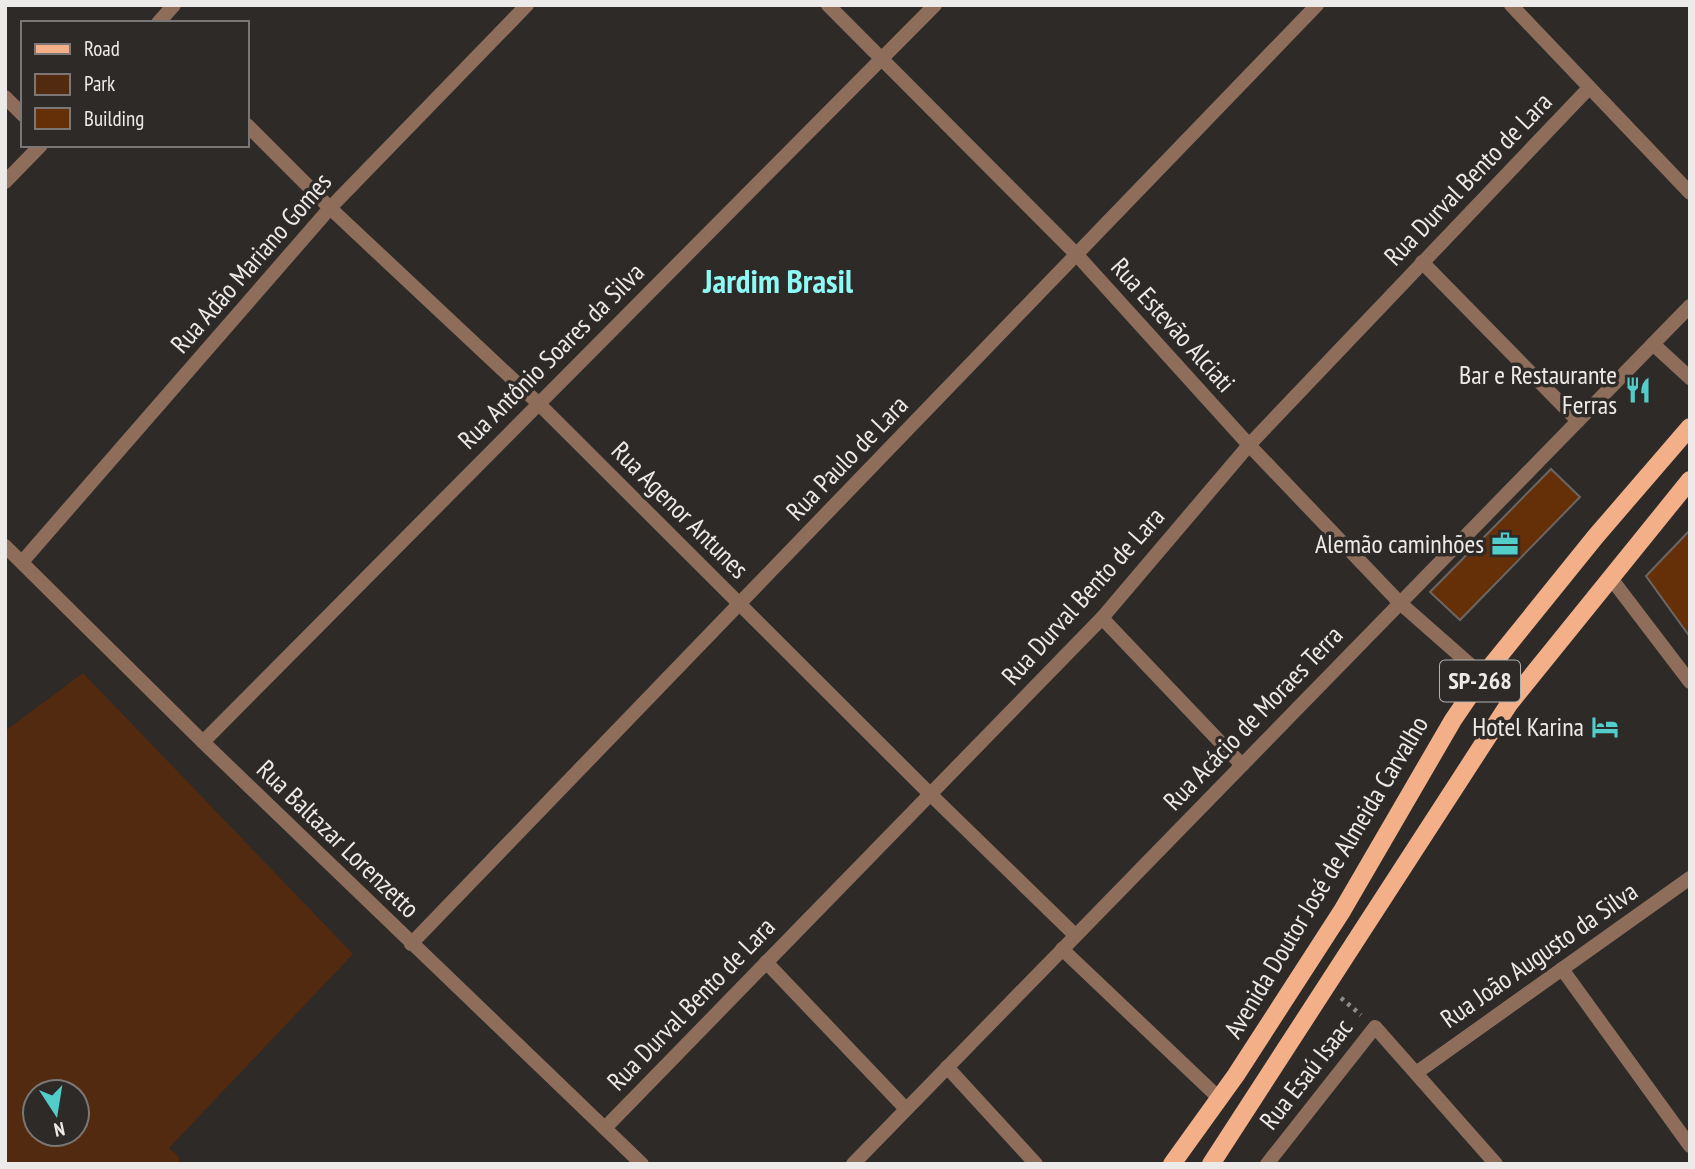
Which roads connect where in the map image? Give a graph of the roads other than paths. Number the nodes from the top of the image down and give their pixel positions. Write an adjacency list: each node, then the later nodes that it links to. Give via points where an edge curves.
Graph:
1 (174, 5): 7 (street)
2 (527, 5): 16 (street, Rua Adão Mariano Gomes)
3 (828, 5): 8 (street, Rua Estevão Alciati)
4 (935, 5): 8 (street, Rua Antônio Soares da Silva)
5 (1317, 5): 17 (street, Rua Paulo de Lara)
6 (1511, 5): 9 (street)
7 (160, 21)
8 (881, 59): 17 (street, Rua Estevão Alciati); 22 (street, Rua Antônio Soares da Silva)
9 (1588, 89): 15 (street); 18 (street, Rua Durval Bento de Lara)
10 (5, 97): 11 (street)
11 (21, 113)
12 (248, 126): 16 (street, Rua Agenor Antunes)
13 (39, 147): 14 (street)
14 (5, 182)
15 (1690, 193)
16 (330, 208): 22 (street, Rua Agenor Antunes); 28 (street, Rua Adão Mariano Gomes)
17 (1077, 255): 25 (street, Rua Estevão Alciati); 31 (street, Rua Paulo de Lara)
18 (1422, 262): 23 (street); 25 (street, Rua Durval Bento de Lara)
19 (1690, 306): 20 (street, Rua Acácio de Moraes Terra)
20 (1653, 344): 21 (street); 23 (street, Rua Acácio de Moraes Terra)
21 (1690, 378)
22 (538, 403): 31 (street, Rua Agenor Antunes); 35 (street, Rua Antônio Soares da Silva)
23 (1578, 421): 30 (street, Rua Acácio de Moraes Terra)
24 (1690, 427): 33 (main road, Avenida Doutor José de Almeida Carvalho / SP-268)
25 (1250, 445): 30 (street, Rua Estevão Alciati); 32 (street, Rua Durval Bento de Lara)
26 (1690, 480): 29 (main road, Avenida Doutor José de Almeida Carvalho / SP-268)
27 (5, 546): 28 (street, Rua Baltazar Lorenzetto)
28 (22, 562): 35 (street, Rua Baltazar Lorenzetto)
29 (1610, 577): 34 (street); 54 (main road, Avenida Doutor José de Almeida Carvalho / SP-268, via 1509,704)
30 (1400, 603): 33 (street, Rua Estevão Alciati); 36 (street, Rua Acácio de Moraes Terra)
31 (740, 604): 37 (street, Rua Agenor Antunes); 40 (street, Rua Paulo de Lara)
32 (1102, 618): 36 (street); 37 (street, Rua Durval Bento de Lara)
33 (1483, 676): 46 (main road, Avenida Doutor José de Almeida Carvalho / SP-268, via 1342,911)
34 (1690, 682)
35 (202, 742): 40 (street, Rua Baltazar Lorenzetto)
36 (1242, 765): 39 (street, Rua Acácio de Moraes Terra)
37 (930, 794): 39 (street, Rua Agenor Antunes); 42 (street, Rua Durval Bento de Lara)
38 (1690, 878): 43 (street, Rua João Augusto da Silva)
39 (1076, 935): 41 (street, Rua Acácio de Moraes Terra)
40 (411, 944): 48 (street, Rua Baltazar Lorenzetto)
41 (1062, 949): 44 (street, Rua Acácio de Moraes Terra); 46 (street)
42 (766, 962): 47 (street); 48 (street, Rua Durval Bento de Lara)
43 (1562, 969): 45 (street, Rua João Augusto da Silva); 49 (street)
44 (947, 1067): 47 (street, Rua Acácio de Moraes Terra); 52 (street)
45 (1416, 1073): 55 (street, Rua Esaú Isaac, via 1375,1027); 56 (street, Rua Esaú Isaac)
46 (1220, 1099): 53 (main road, Avenida Doutor José de Almeida Carvalho / SP-268)
47 (906, 1108): 51 (street, Rua Acácio de Moraes Terra)
48 (605, 1128): 50 (street, Rua Baltazar Lorenzetto)
49 (1690, 1146)
50 (642, 1164)
51 (853, 1164)
52 (1036, 1164)
53 (1172, 1164)
54 (1211, 1164)
55 (1267, 1164)
56 (1496, 1164)

